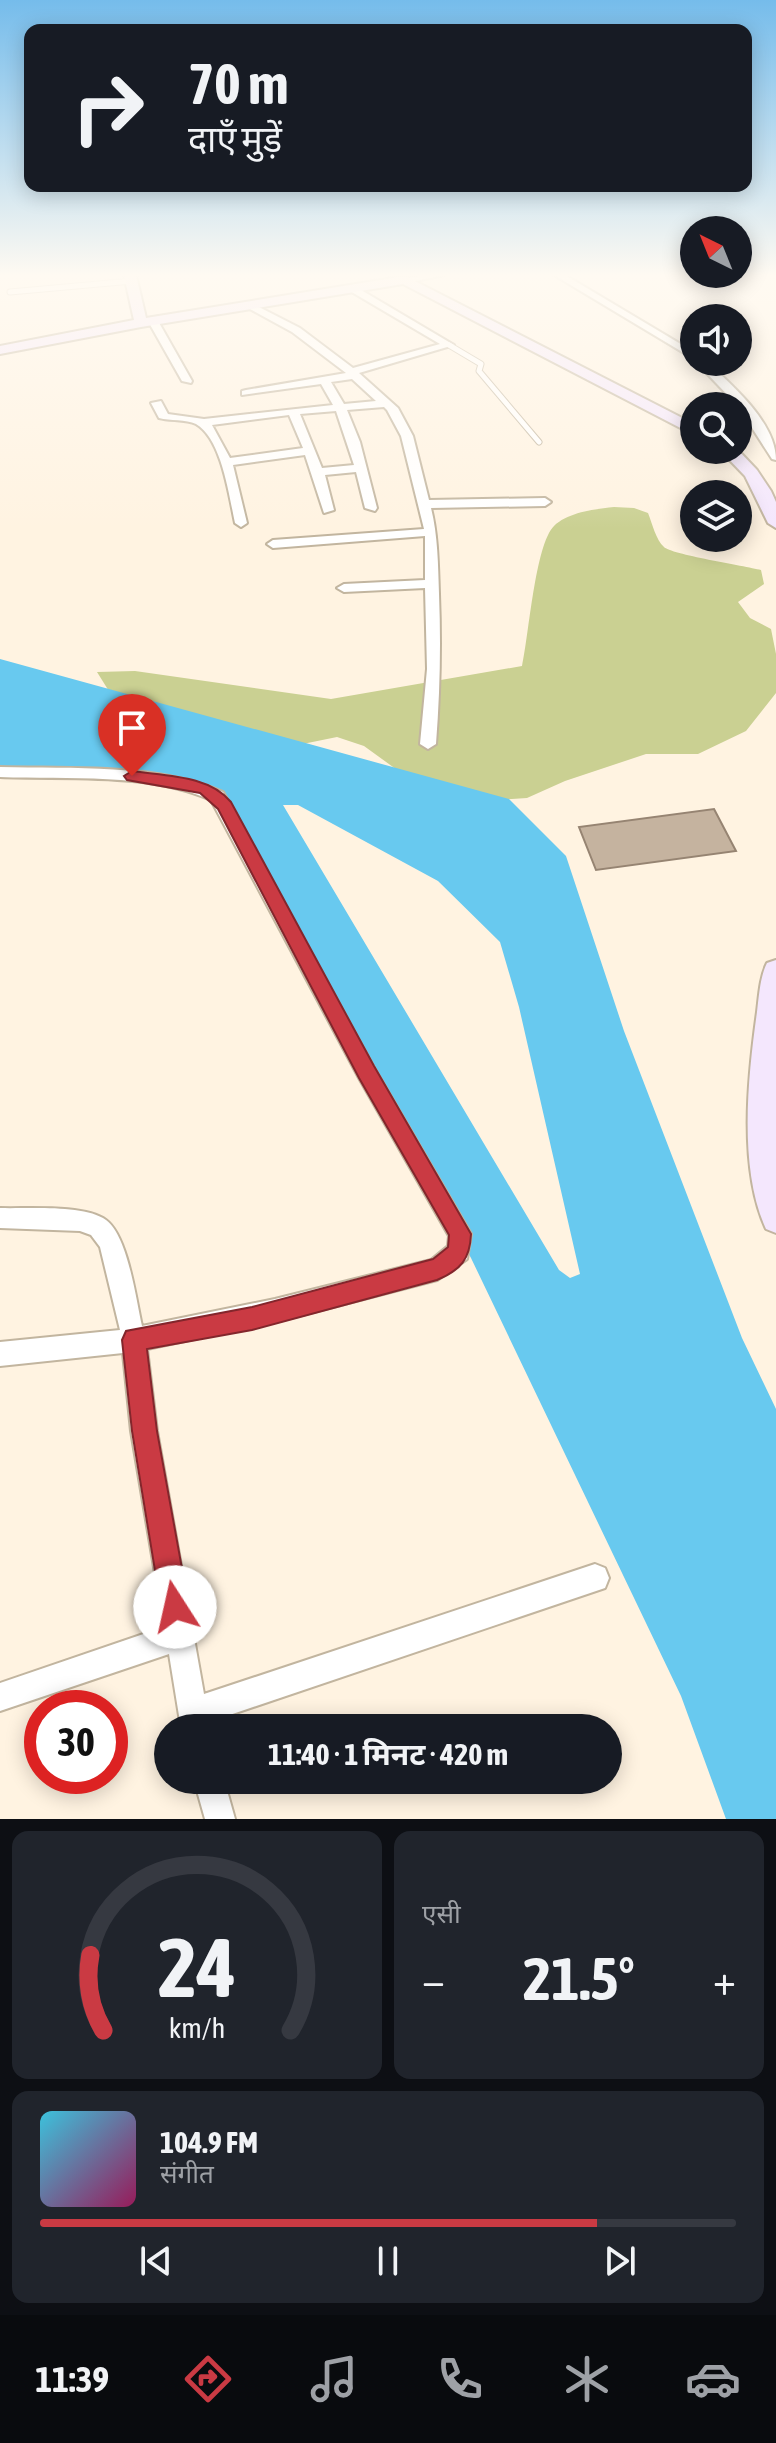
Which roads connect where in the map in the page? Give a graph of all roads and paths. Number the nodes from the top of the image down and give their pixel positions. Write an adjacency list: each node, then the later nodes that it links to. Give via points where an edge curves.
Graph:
1 (173, 360): 9 (street)
2 (337, 360): 6 (street)
3 (400, 360): 6 (street)
4 (474, 360): 17 (lane)
5 (559, 360): 16 (street)
6 (354, 374): 8 (street); 12 (street)
7 (716, 376): 19 (street)
8 (324, 380): 10 (street); 13 (street)
9 (187, 381)
10 (246, 393)
11 (157, 403): 15 (street, via 163,416)
12 (386, 404): 13 (street); 25 (street, via 407,436)
13 (342, 406): 14 (street); 22 (street)
14 (293, 411): 15 (street); 18 (street)
15 (203, 423): 20 (street)
16 (680, 423)
17 (539, 442)
18 (310, 451): 20 (street); 23 (street)
19 (776, 456)
20 (226, 462): 28 (street)
21 (746, 464): 29 (street)
22 (361, 468): 23 (street); 26 (street)
23 (318, 472): 27 (street)
24 (545, 502): 25 (street)
25 (424, 504): 30 (street)
26 (371, 508)
27 (328, 510)
28 (241, 523)
29 (776, 523)
30 (431, 532): 31 (street); 32 (street)
31 (273, 544)
32 (434, 584): 33 (street); 34 (street)
33 (344, 588)
34 (428, 744)
35 (0, 772): 39 (street, via 132,776 189,784 217,796 460,1234 459,1251 437,1269 252,1319)
36 (776, 970): 38 (street, via 766,1026 763,1131)
37 (0, 1218): 39 (street, via 80,1221 98,1227 110,1242)
38 (776, 1219)
39 (134, 1340): 40 (street); 42 (street, via 144,1431)
40 (0, 1354)
41 (595, 1578): 45 (street)
42 (180, 1636): 43 (street); 44 (street)
43 (0, 1697)
44 (193, 1714)
45 (214, 1714)
46 (213, 1794): 47 (street)
47 (220, 1819)

